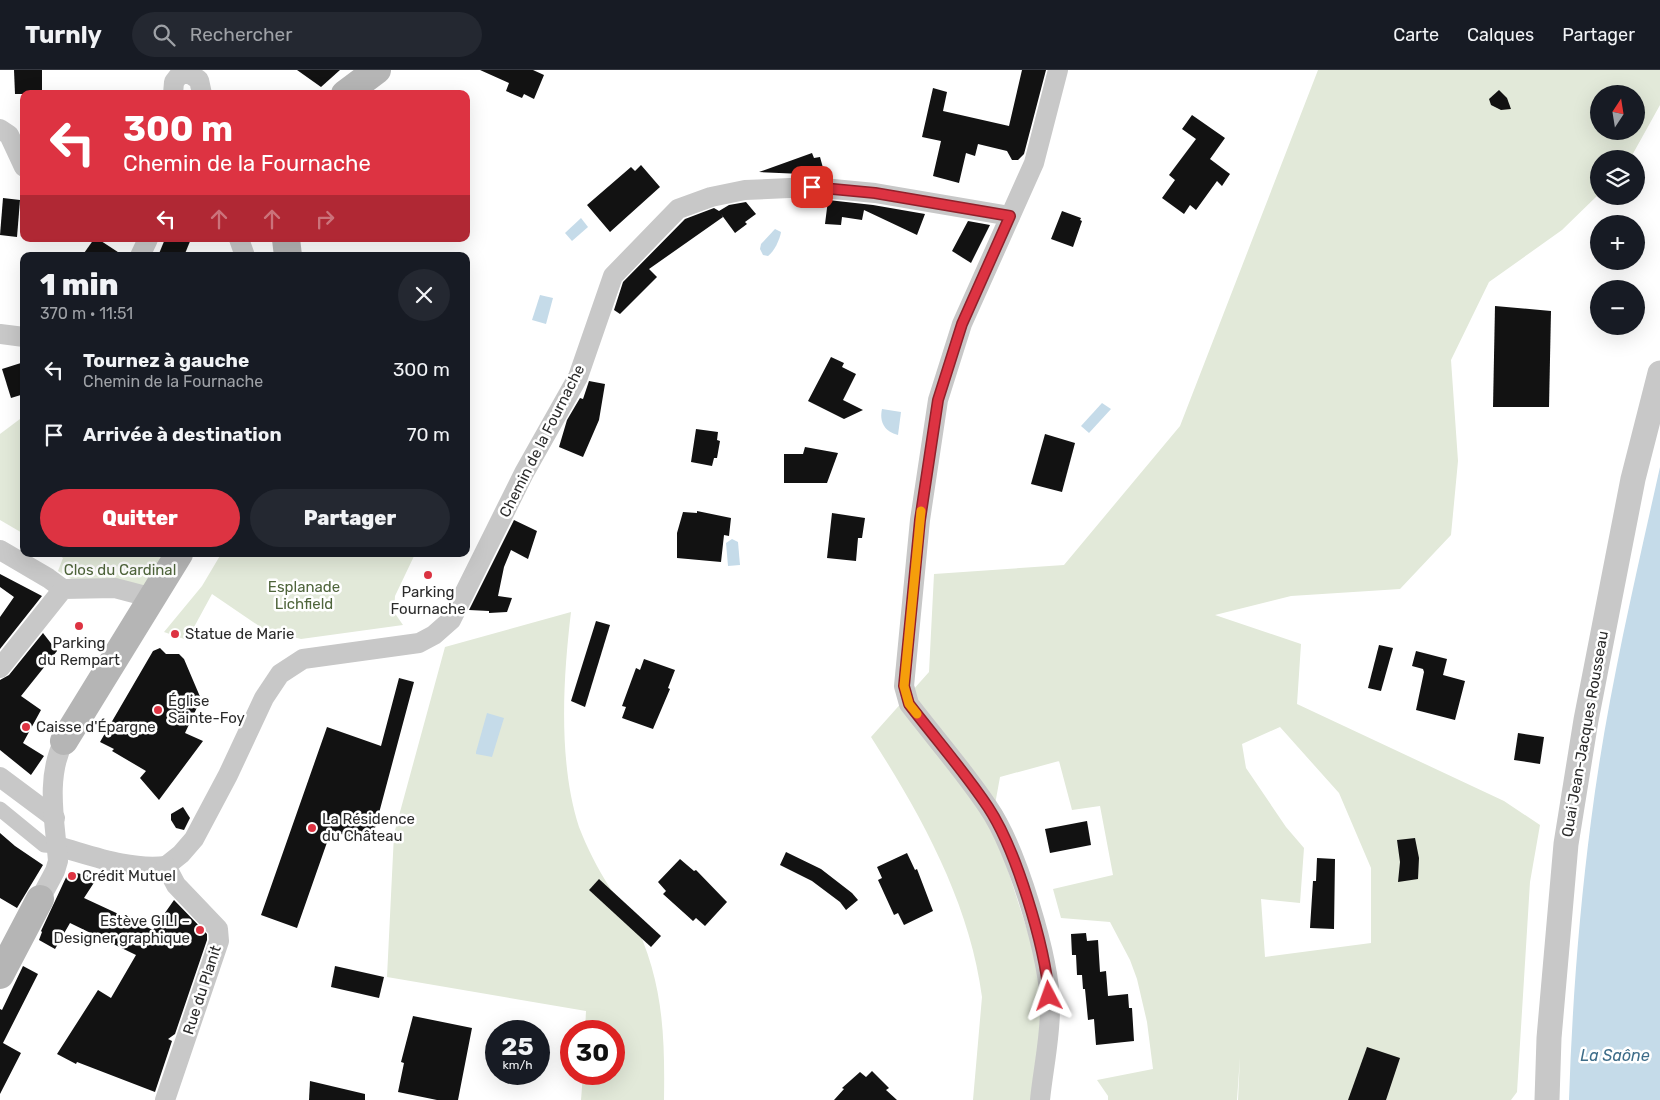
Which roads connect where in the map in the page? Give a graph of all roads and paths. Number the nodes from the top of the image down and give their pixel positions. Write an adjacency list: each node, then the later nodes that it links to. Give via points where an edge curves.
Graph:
1 (377, 70): 5 (main road)
2 (1058, 70): 8 (street, via 1034,163)
3 (173, 90): 4 (street, via 180,74 190,74 199,80)
4 (201, 90)
5 (350, 90)
6 (11, 133): 7 (street)
7 (20, 157)
8 (1010, 216): 22 (street, Chemin de la Fournache, via 875,193 812,187 746,190 711,197 678,209 613,276 578,378 524,473 454,616 442,629 419,643 303,659 280,674 264,698 194,839); 26 (street, via 962,324 938,400 920,520 904,686 909,704 989,808 1004,836 1028,901 1047,969 1050,1009)
9 (0, 334): 10 (street)
10 (20, 337)
11 (1660, 373): 27 (street, Quai Jean-Jacques Rousseau, via 1633,478 1586,720 1566,844 1549,1038)
12 (0, 550): 14 (street)
13 (178, 557): 15 (main road)
14 (63, 589): 15 (street, via 115,588); 16 (street)
15 (153, 598): 17 (main road)
16 (0, 668)
17 (64, 742): 20 (street, via 52,777)
18 (0, 777): 20 (street)
19 (0, 809): 21 (street)
20 (55, 818): 21 (street)
21 (57, 854): 22 (street, via 148,868); 23 (street, via 55,872)
22 (166, 866): 25 (street, Rue du Planit, via 176,885 218,929 219,941)
23 (40, 899): 24 (main road)
24 (0, 975)
25 (165, 1100)
26 (1040, 1100)
27 (1547, 1100)

